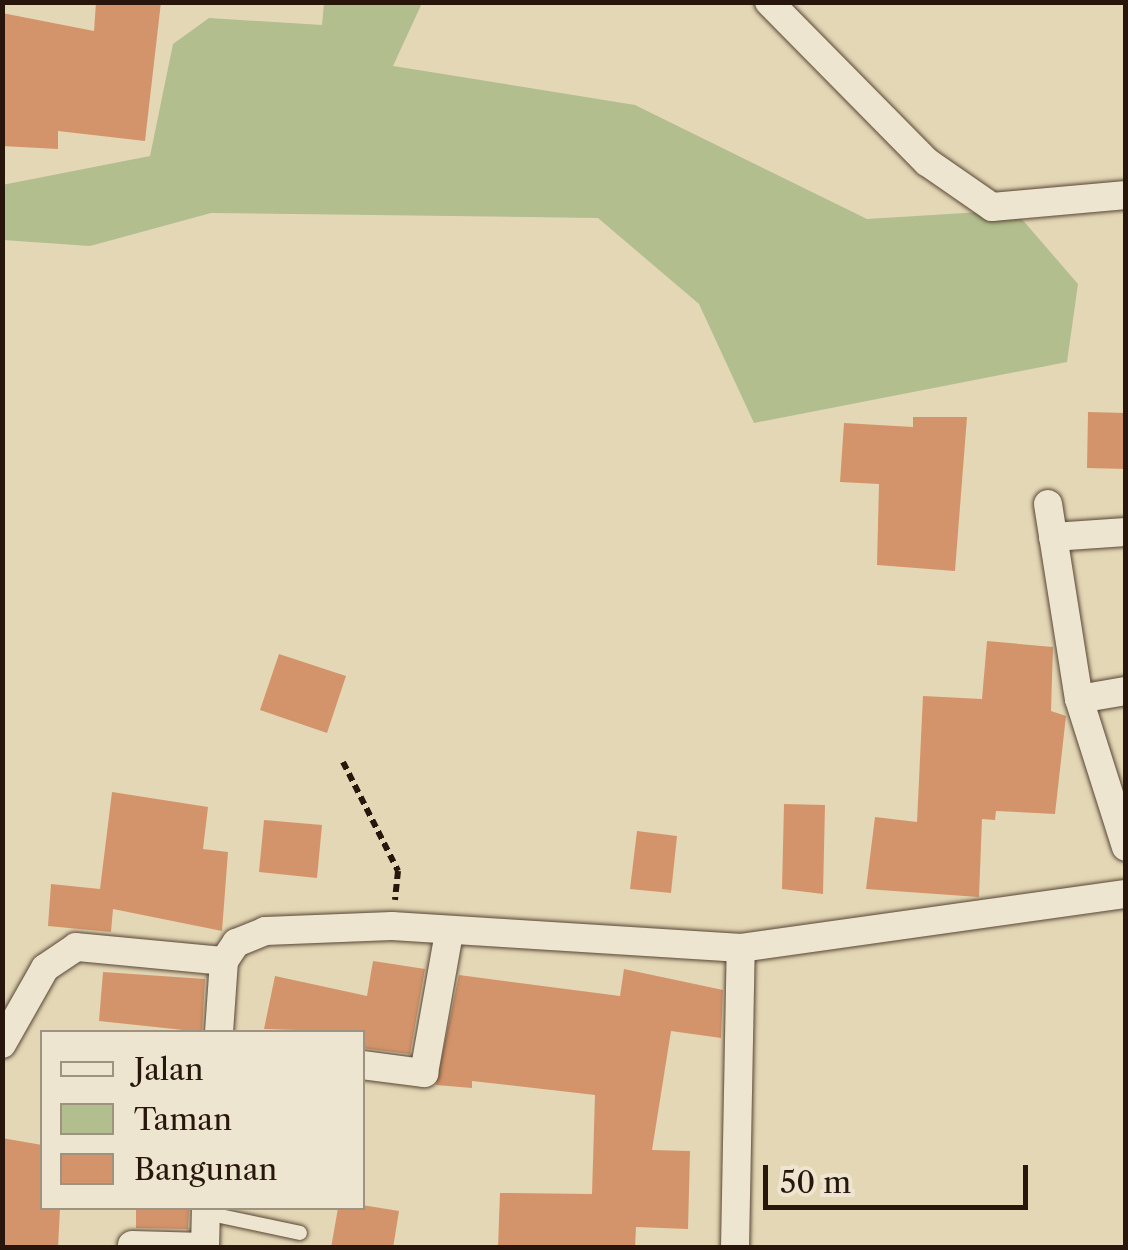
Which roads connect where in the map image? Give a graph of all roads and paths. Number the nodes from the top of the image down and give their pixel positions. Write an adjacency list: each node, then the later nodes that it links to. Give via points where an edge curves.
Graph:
1 (770, 2): 2 (street, via 927,162 992,207)
2 (1126, 196)
3 (1048, 504): 5 (street)
4 (1126, 532): 5 (street)
5 (1053, 536): 7 (street)
6 (1126, 690): 7 (street)
7 (1079, 699): 9 (street)
8 (343, 762): 11 (path, via 398,871)
9 (1126, 847)
10 (1126, 894): 13 (street)
11 (392, 926): 12 (street); 14 (street, via 265,931 236,943)
12 (448, 932): 13 (street); 17 (street, via 424,1072)
13 (741, 948): 22 (street)
14 (224, 961): 15 (street); 16 (street, via 76,947 45,968)
15 (219, 1030)
16 (2, 1044)
17 (365, 1065)
18 (206, 1210): 19 (lane); 21 (street)
19 (300, 1233)
20 (132, 1245): 21 (street)
21 (205, 1247)
22 (735, 1248)

